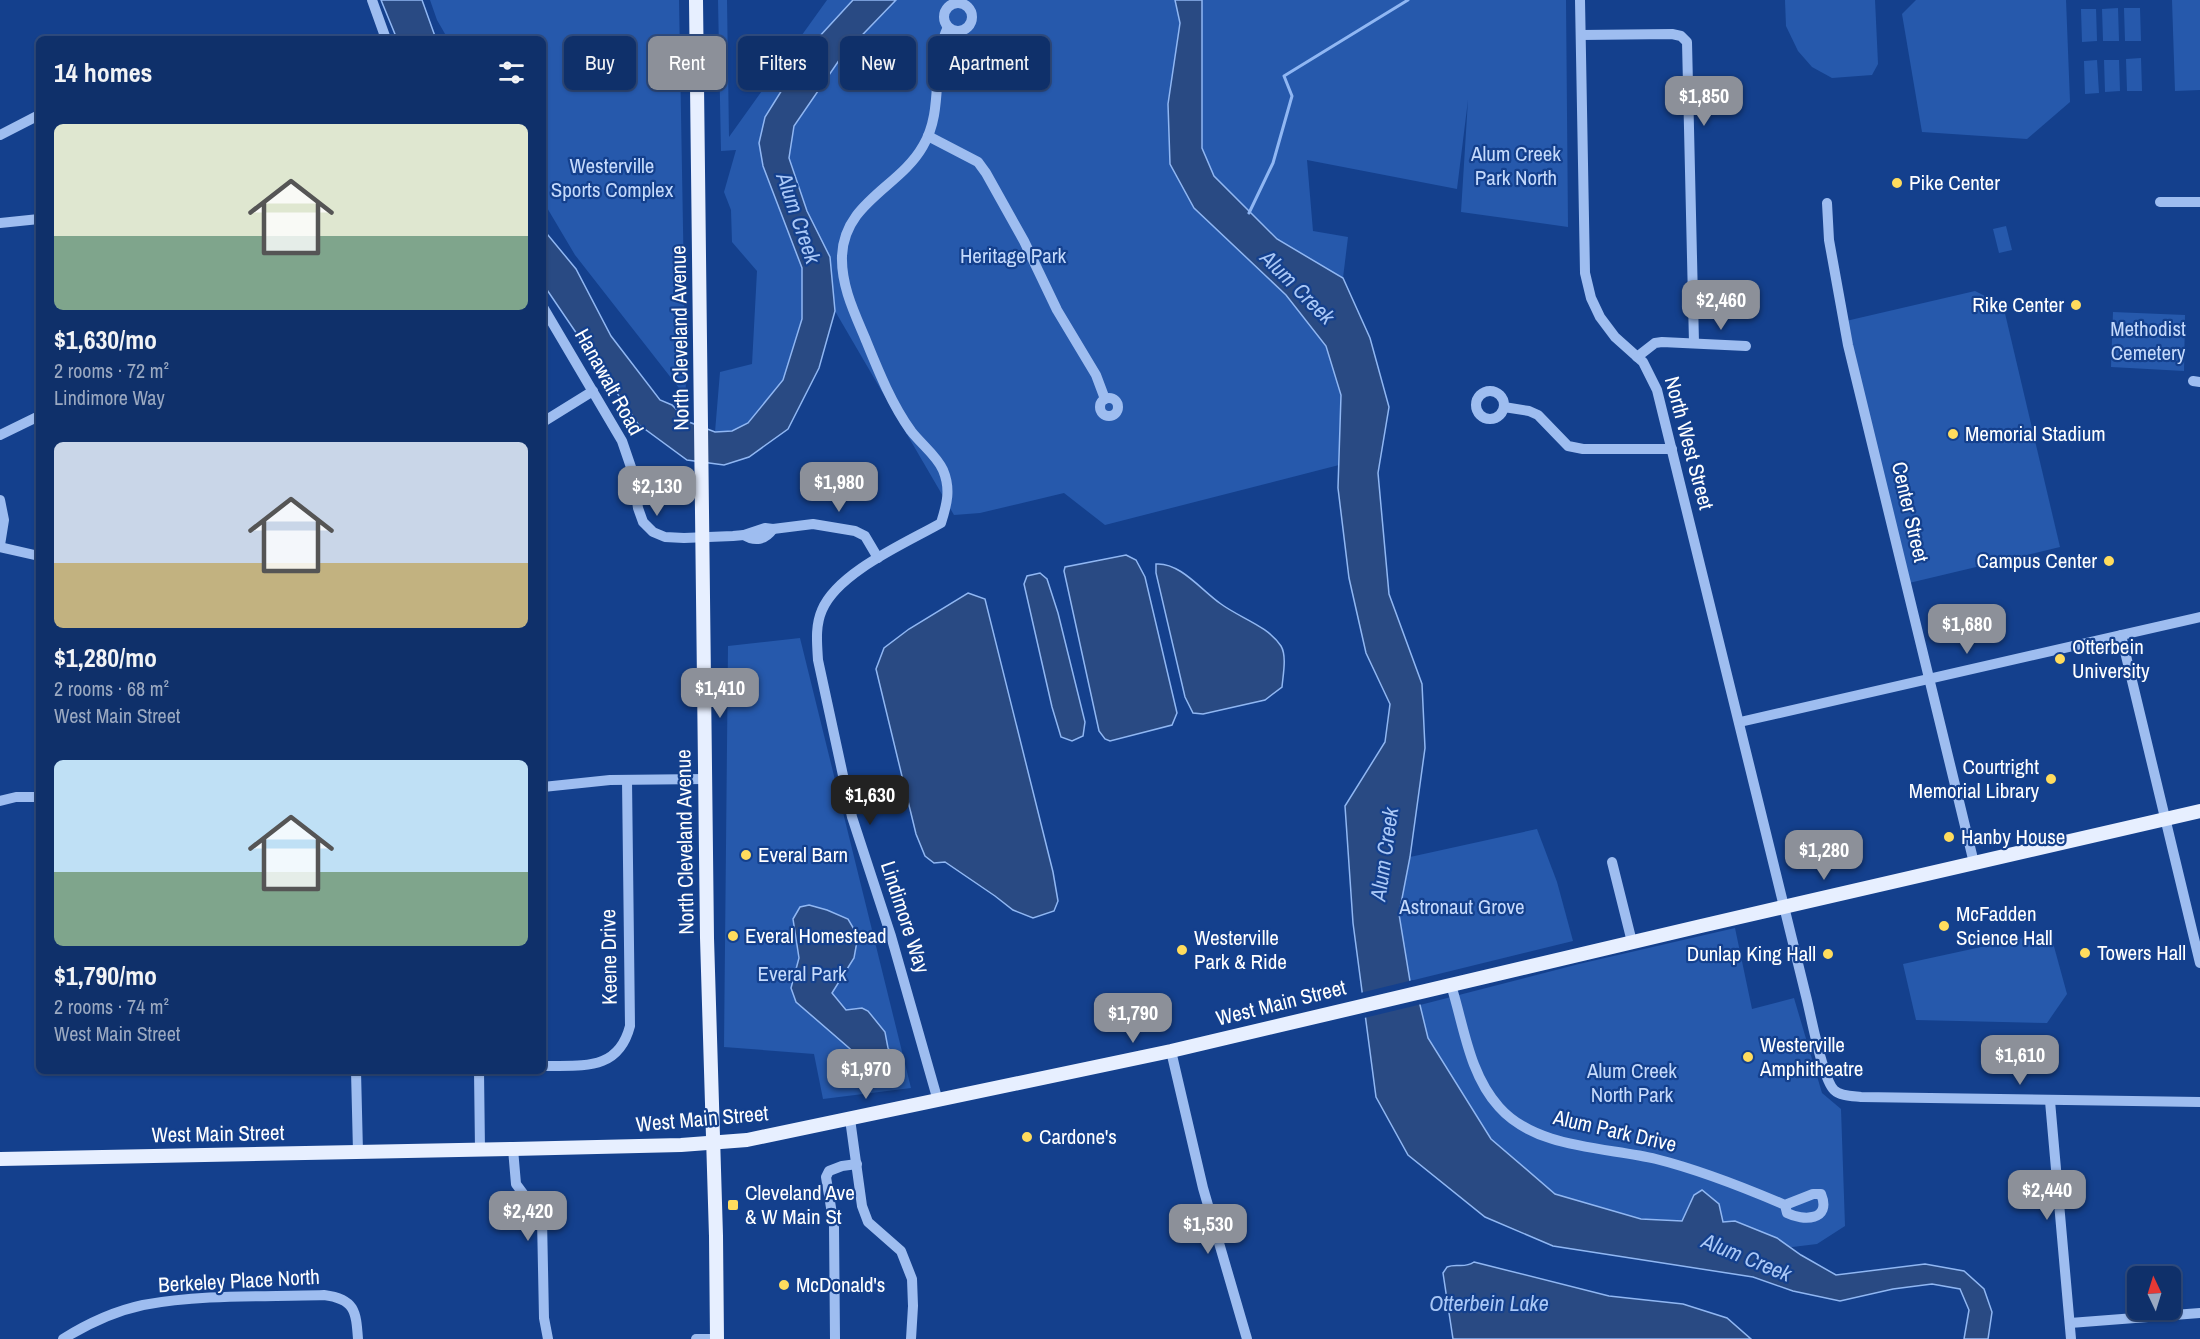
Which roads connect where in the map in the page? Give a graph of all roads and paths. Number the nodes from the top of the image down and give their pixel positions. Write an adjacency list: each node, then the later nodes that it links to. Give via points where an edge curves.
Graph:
1 (372, 0): 6 (street)
2 (696, 0): 27 (main road, North Cleveland Avenue)
3 (1580, 0): 5 (street, North West Street)
4 (948, 27): 9 (street, Lindimore Way, via 939,58 936,108)
5 (1581, 35): 16 (street, via 1672,34 1687,42); 18 (street, North West Street, via 1585,273 1600,317)
6 (385, 36)
7 (36, 117): 8 (street)
8 (0, 135)
9 (928, 136): 20 (street, via 978,162 986,173 1096,375); 30 (street, Lindimore Way, via 917,155 852,220 844,236 842,272 880,376 912,432 942,468 948,489 948,504 941,523)
10 (2160, 202): 11 (street)
11 (2200, 202)
12 (1827, 203): 33 (street, Center Street, via 1829,240 1848,345)
13 (36, 219): 14 (street)
14 (0, 223)
15 (546, 312): 19 (street, Hanawalt Road)
16 (1694, 344): 17 (street); 18 (street, via 1655,343)
17 (1746, 346)
18 (1637, 357): 25 (street, North West Street, via 1658,390)
19 (593, 391): 23 (street); 27 (street, Hanawalt Road, via 628,456 638,508 646,526 665,537)
20 (1105, 399)
21 (1504, 407): 25 (street, via 1538,415 1568,446)
22 (36, 417): 24 (street)
23 (546, 420)
24 (0, 435)
25 (1672, 449): 34 (street, North West Street)
26 (0, 500): 28 (street, via 4,520)
27 (703, 537): 30 (street, Hanawalt Road, via 813,524 865,536); 35 (main road, North Cleveland Avenue)
28 (0, 546): 29 (street)
29 (36, 555)
30 (878, 558): 53 (street, Lindimore Way, via 846,578 829,597 816,636 818,660 852,818 891,936)
31 (2200, 617): 32 (street)
32 (2121, 635): 33 (street); 41 (street)
33 (1929, 678): 34 (street); 43 (street, Center Street)
34 (1740, 722): 44 (street, North West Street)
35 (705, 779): 36 (street); 57 (main road, North Cleveland Avenue)
36 (627, 780): 37 (street); 50 (street, Keene Drive, via 630,1026 626,1040 604,1062)
37 (546, 787)
38 (36, 797): 39 (street)
39 (0, 801)
40 (2200, 811): 41 (main road, West Main Street)
41 (2165, 819): 43 (main road, West Main Street); 45 (street)
42 (1612, 862): 46 (street)
43 (1974, 863): 44 (main road, West Main Street)
44 (1784, 906): 46 (main road, West Main Street); 54 (street, North West Street, via 1825,1071 1839,1094)
45 (2197, 934): 47 (street)
46 (1632, 942): 48 (main road, West Main Street)
47 (2200, 963)
48 (1451, 985): 49 (main road, West Main Street); 63 (street, Alum Park Drive, via 1469,1051 1485,1089 1499,1108 1525,1127 1562,1142 1656,1159 1737,1184)
49 (1171, 1052): 53 (main road, West Main Street); 73 (street, via 1203,1188)
50 (546, 1066)
51 (356, 1074): 60 (street)
52 (479, 1074): 59 (street)
53 (938, 1101): 56 (main road, West Main Street)
54 (2050, 1101): 55 (street); 65 (street)
55 (2200, 1102)
56 (850, 1119): 57 (main road, West Main Street); 62 (street)
57 (713, 1143): 58 (main road, West Main Street); 70 (main road, North Cleveland Avenue)
58 (513, 1149): 59 (main road, West Main Street); 68 (street, via 516,1184 542,1220)
59 (480, 1150): 60 (main road, West Main Street)
60 (358, 1152): 61 (main road, West Main Street)
61 (0, 1159)
62 (857, 1164): 71 (street, via 830,1171 826,1177 834,1226); 72 (street, via 868,1222 901,1251 912,1279)
63 (1785, 1205)
64 (2200, 1313): 65 (street)
65 (2070, 1323): 74 (street)
66 (63, 1339): 67 (street, Berkeley Place North, via 91,1322 142,1305 324,1295 339,1297 352,1308 357,1317)
67 (358, 1339)
68 (548, 1339)
69 (696, 1339): 70 (street)
70 (717, 1339)
71 (835, 1339)
72 (911, 1339)
73 (1247, 1339)
74 (2071, 1339)

